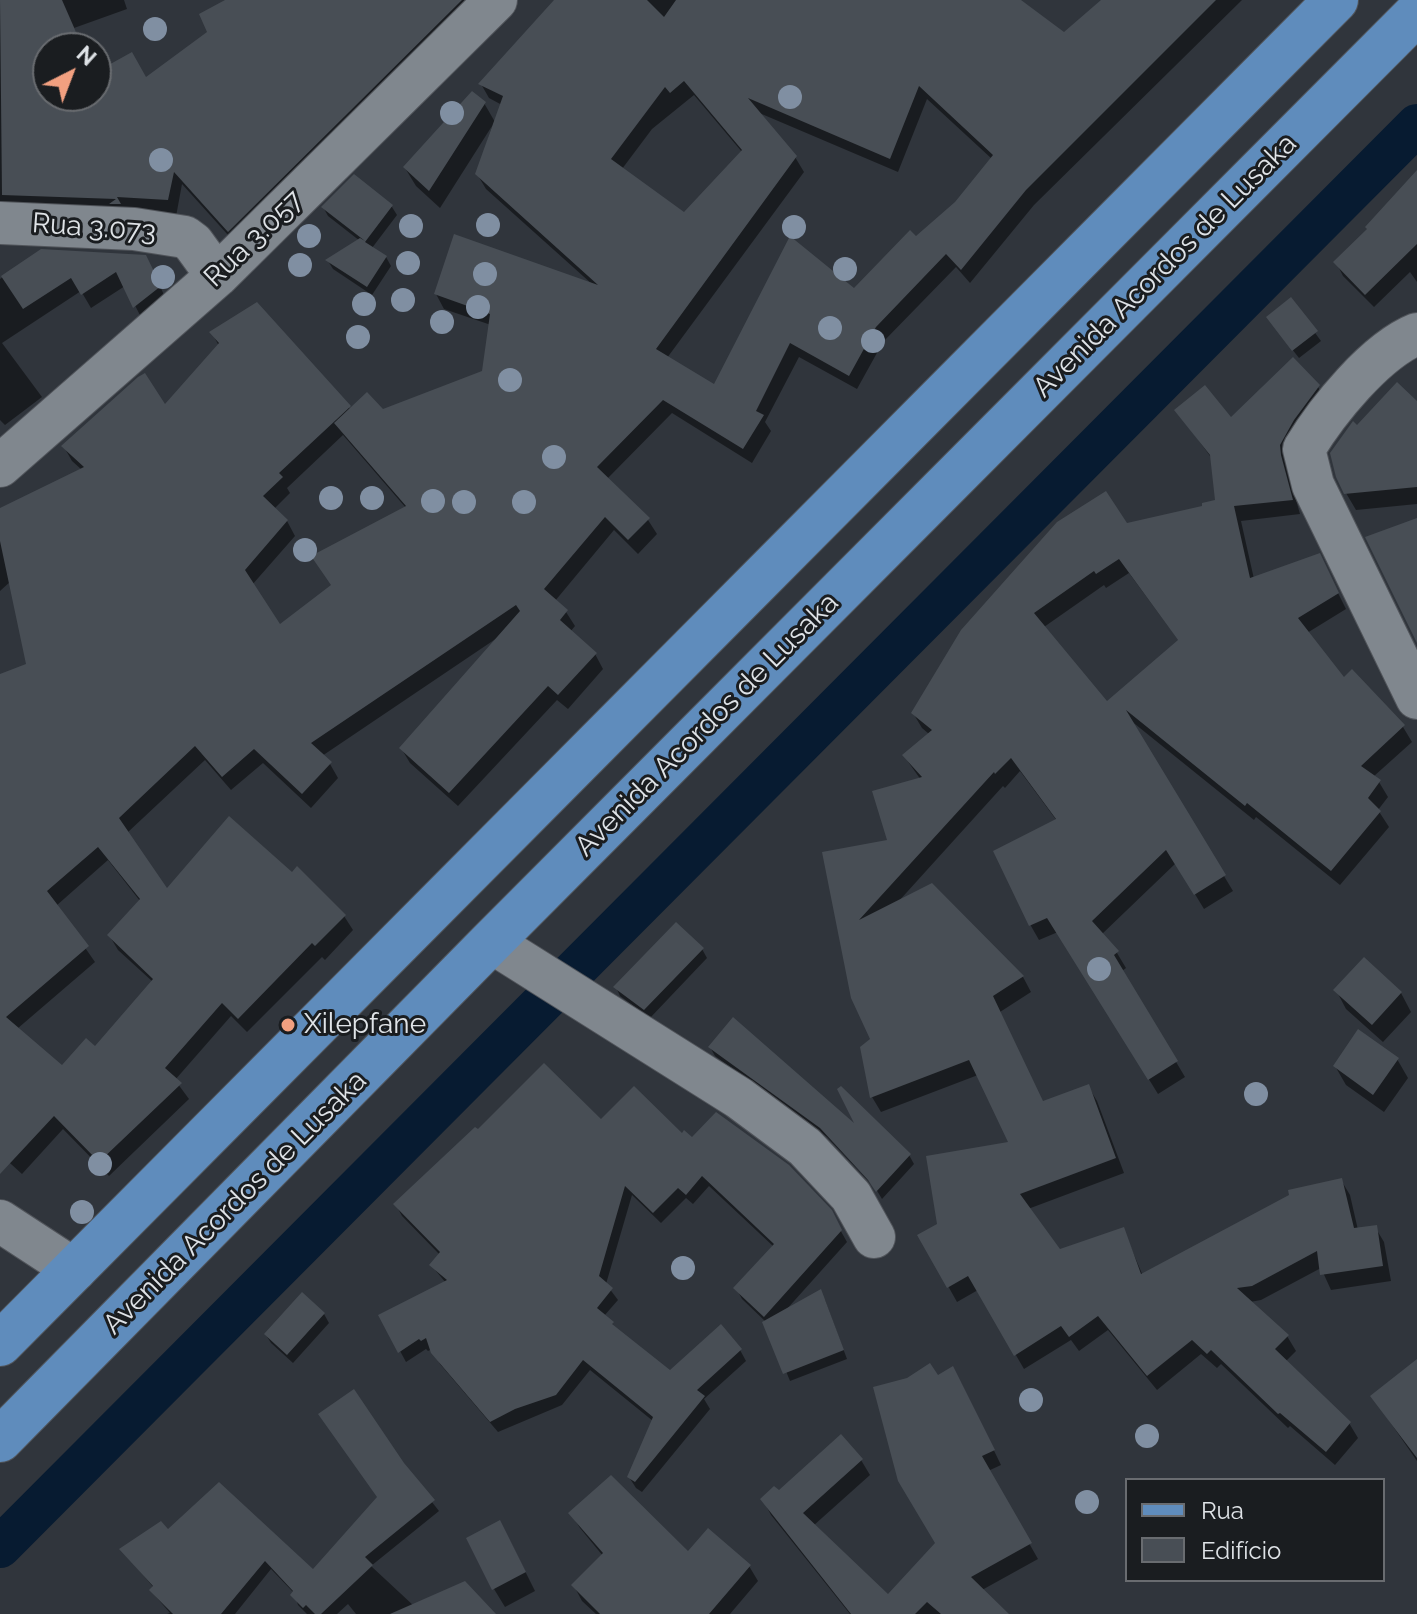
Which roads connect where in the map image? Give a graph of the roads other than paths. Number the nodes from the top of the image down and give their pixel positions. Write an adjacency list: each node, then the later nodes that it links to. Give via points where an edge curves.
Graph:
1 (496, 0): 5 (street, Rua 3.057)
2 (1336, 0): 12 (main road)
3 (1417, 13): 9 (main road, Avenida Acordos de Lusaka)
4 (0, 223): 5 (street, Rua 3.073, via 134,229 185,237)
5 (217, 276): 7 (street, Rua 3.057)
6 (1417, 334): 8 (street, via 1385,353 1304,449 1313,485)
7 (0, 466)
8 (1417, 698)
9 (491, 942): 11 (street, via 739,1098 805,1147 851,1196); 14 (main road, Avenida Acordos de Lusaka)
10 (0, 1221): 12 (street)
11 (874, 1237)
12 (75, 1270): 13 (main road)
13 (0, 1344)
14 (0, 1440)

